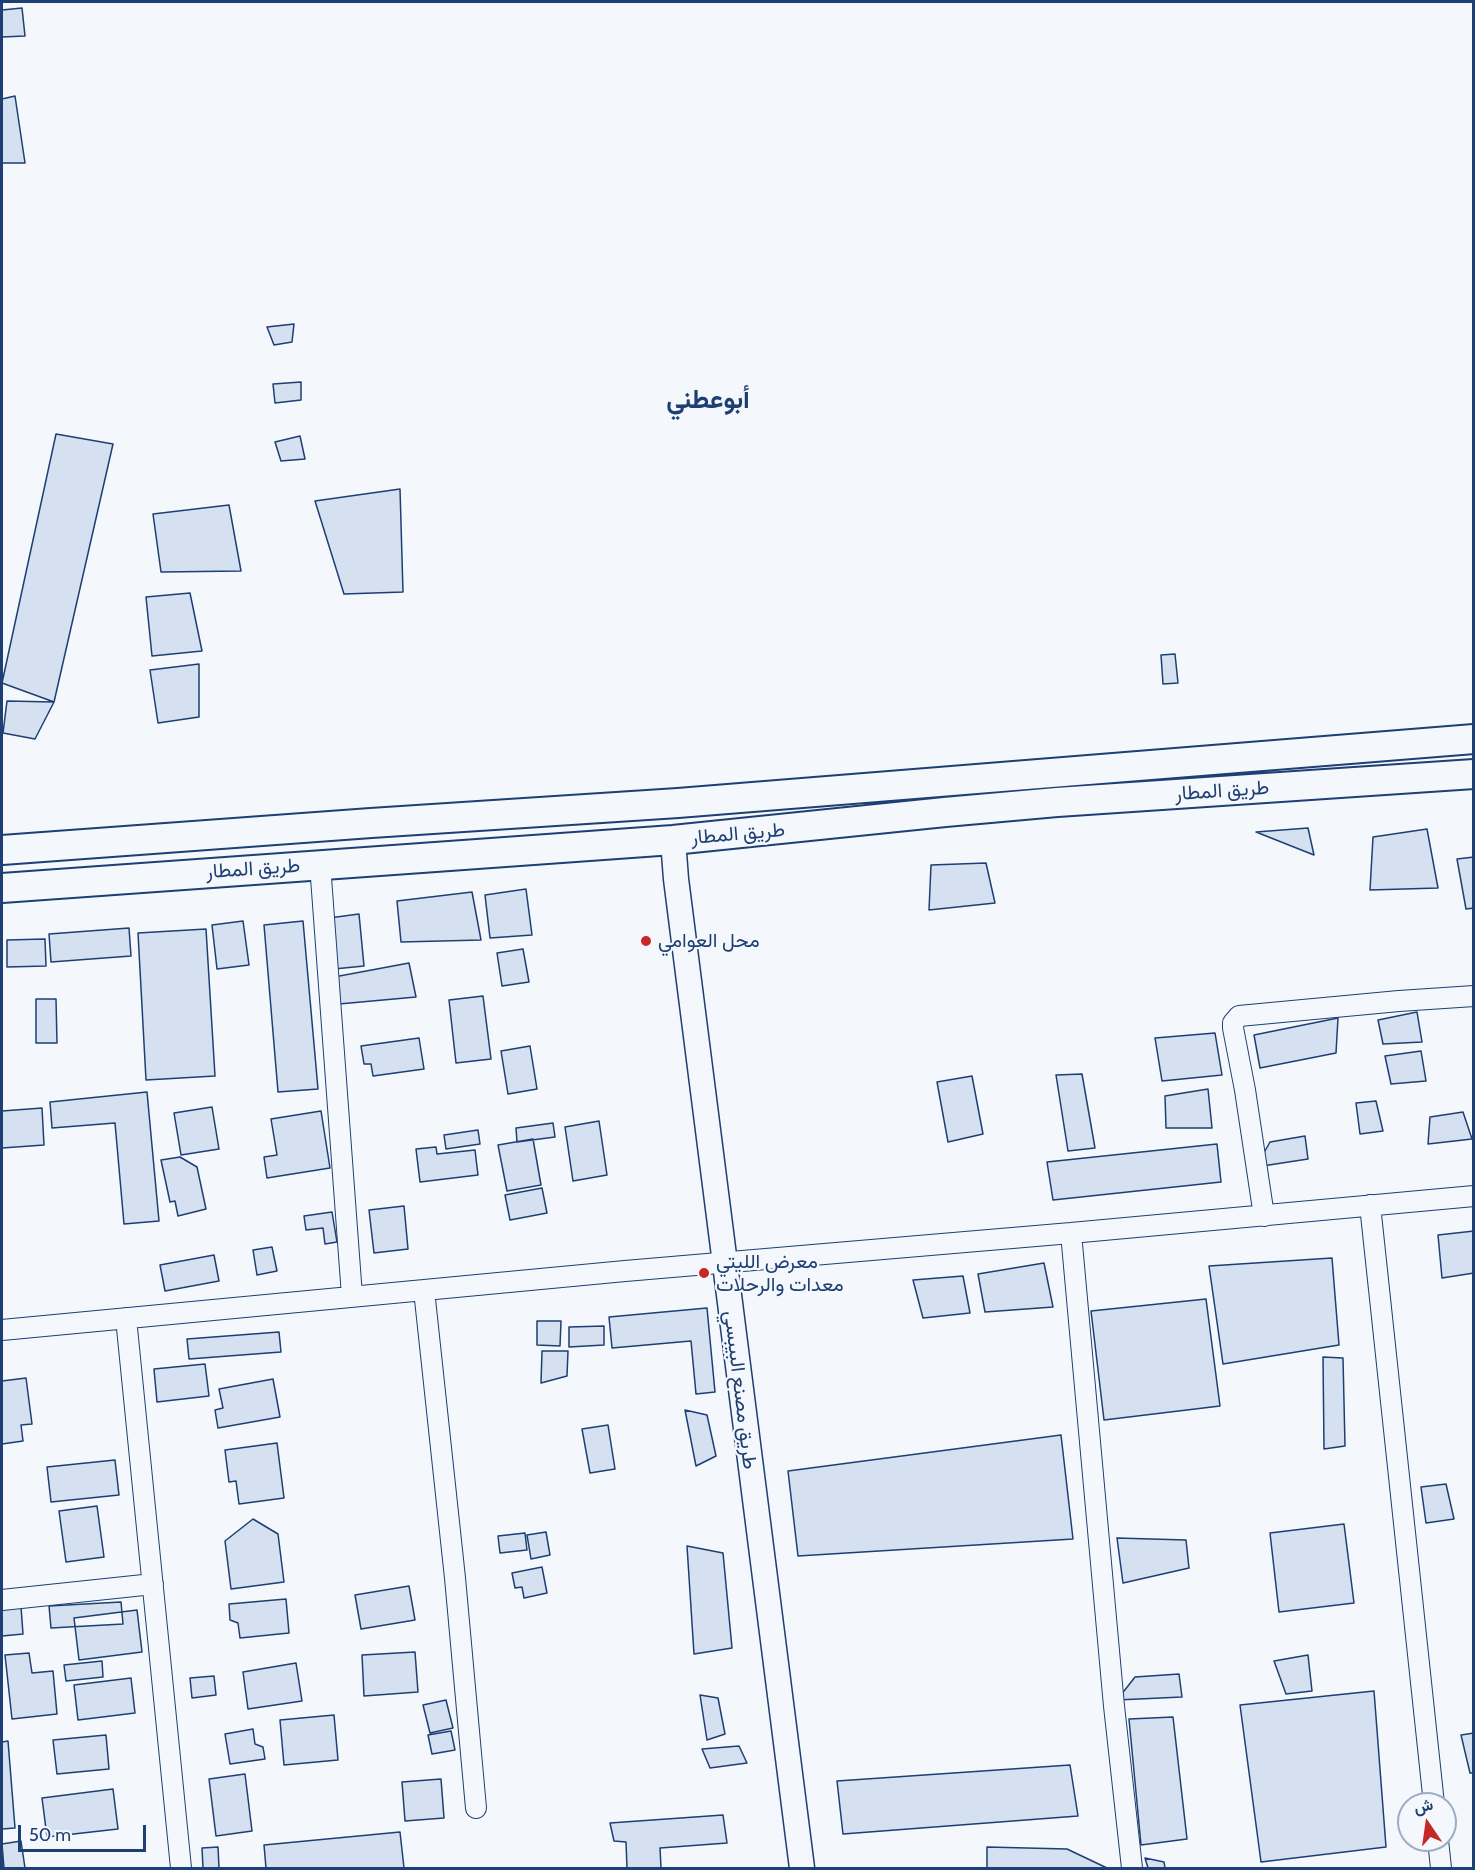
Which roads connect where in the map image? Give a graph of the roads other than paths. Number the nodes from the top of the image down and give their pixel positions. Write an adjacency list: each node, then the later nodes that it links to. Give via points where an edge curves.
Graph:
1 (1466, 740): 2 (highway); 4 (highway, طريق المطار, via 678,803)
2 (1470, 774): 3 (highway, طريق المطار, via 1012,806)
3 (673, 840): 5 (highway, طريق المطار); 12 (main road, طريق مصنع البيبسي)
4 (2, 850)
5 (320, 864): 6 (highway, طريق المطار); 14 (street)
6 (2, 888)
7 (1473, 996): 10 (street, via 1236,1019 1233,1028)
8 (1473, 1196): 9 (street)
9 (1370, 1205): 10 (street); 19 (street)
10 (1263, 1216): 11 (street)
11 (1071, 1233): 12 (street); 24 (street)
12 (723, 1263): 13 (street); 23 (main road, طريق مصنع البيبسي)
13 (424, 1290): 14 (street); 20 (street)
14 (352, 1296): 15 (street)
15 (126, 1318): 16 (street); 17 (street)
16 (2, 1330)
17 (153, 1584): 18 (street); 22 (street)
18 (2, 1600)
19 (1433, 1792)
20 (476, 1808)
21 (1439, 1852): 25 (street)
22 (181, 1869)
23 (802, 1869)
24 (1132, 1869)
25 (1441, 1869)

